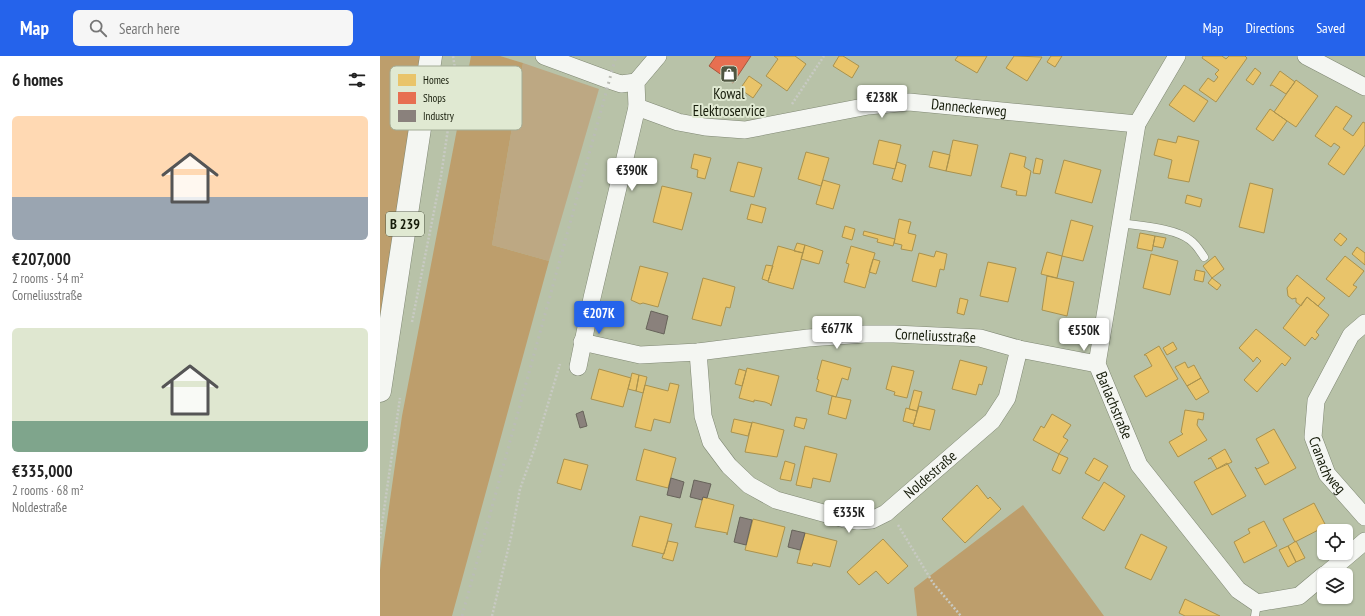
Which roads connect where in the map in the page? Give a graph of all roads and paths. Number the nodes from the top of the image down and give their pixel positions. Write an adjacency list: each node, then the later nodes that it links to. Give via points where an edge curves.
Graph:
1 (431, 56): 9 (main road, B 239)
2 (453, 56): 10 (path)
3 (544, 56): 8 (street)
4 (658, 56): 11 (street)
5 (824, 56): 14 (path, via 786,113)
6 (1176, 56): 15 (street, Barlachstraße)
7 (1306, 56): 12 (street)
8 (578, 62): 11 (street, via 621,84)
9 (430, 66)
10 (455, 66)
11 (636, 82): 13 (street)
12 (1365, 87)
13 (637, 107): 14 (street, Danneckerweg, via 678,122 705,127 745,130); 22 (street)
14 (787, 121): 15 (street, Danneckerweg, via 868,106 909,102)
15 (1137, 124): 18 (street, Barlachstraße)
16 (422, 130): 28 (main road, B 239)
17 (448, 130): 21 (path)
18 (1121, 223): 19 (lane, via 1183,236 1192,241); 26 (street, Barlachstraße)
19 (1204, 257)
20 (1365, 323): 30 (street, Cranachweg, via 1351,335 1316,400 1313,437 1327,474)
21 (412, 324)
22 (582, 342): 24 (street, Corneliusstraße, via 640,355); 27 (street)
23 (1019, 349): 24 (street, Corneliusstraße, via 980,338 866,334 808,338); 26 (street, Corneliusstraße); 29 (street, Noldestraße, via 1007,398 992,421)
24 (698, 352): 29 (street, Noldestraße, via 703,416 711,442 729,466 749,485 776,500 845,519 872,520)
25 (561, 360): 36 (path, via 520,489)
26 (1097, 364): 35 (street, Barlachstraße, via 1139,465)
27 (578, 367)
28 (390, 392): 31 (path)
29 (886, 513): 37 (path, via 897,523 933,583)
30 (1365, 517)
31 (380, 538)
32 (1365, 541): 33 (street)
33 (1332, 568)
34 (1317, 581): 35 (street, via 1299,596)
35 (1256, 610)
36 (492, 616)
37 (961, 616)

